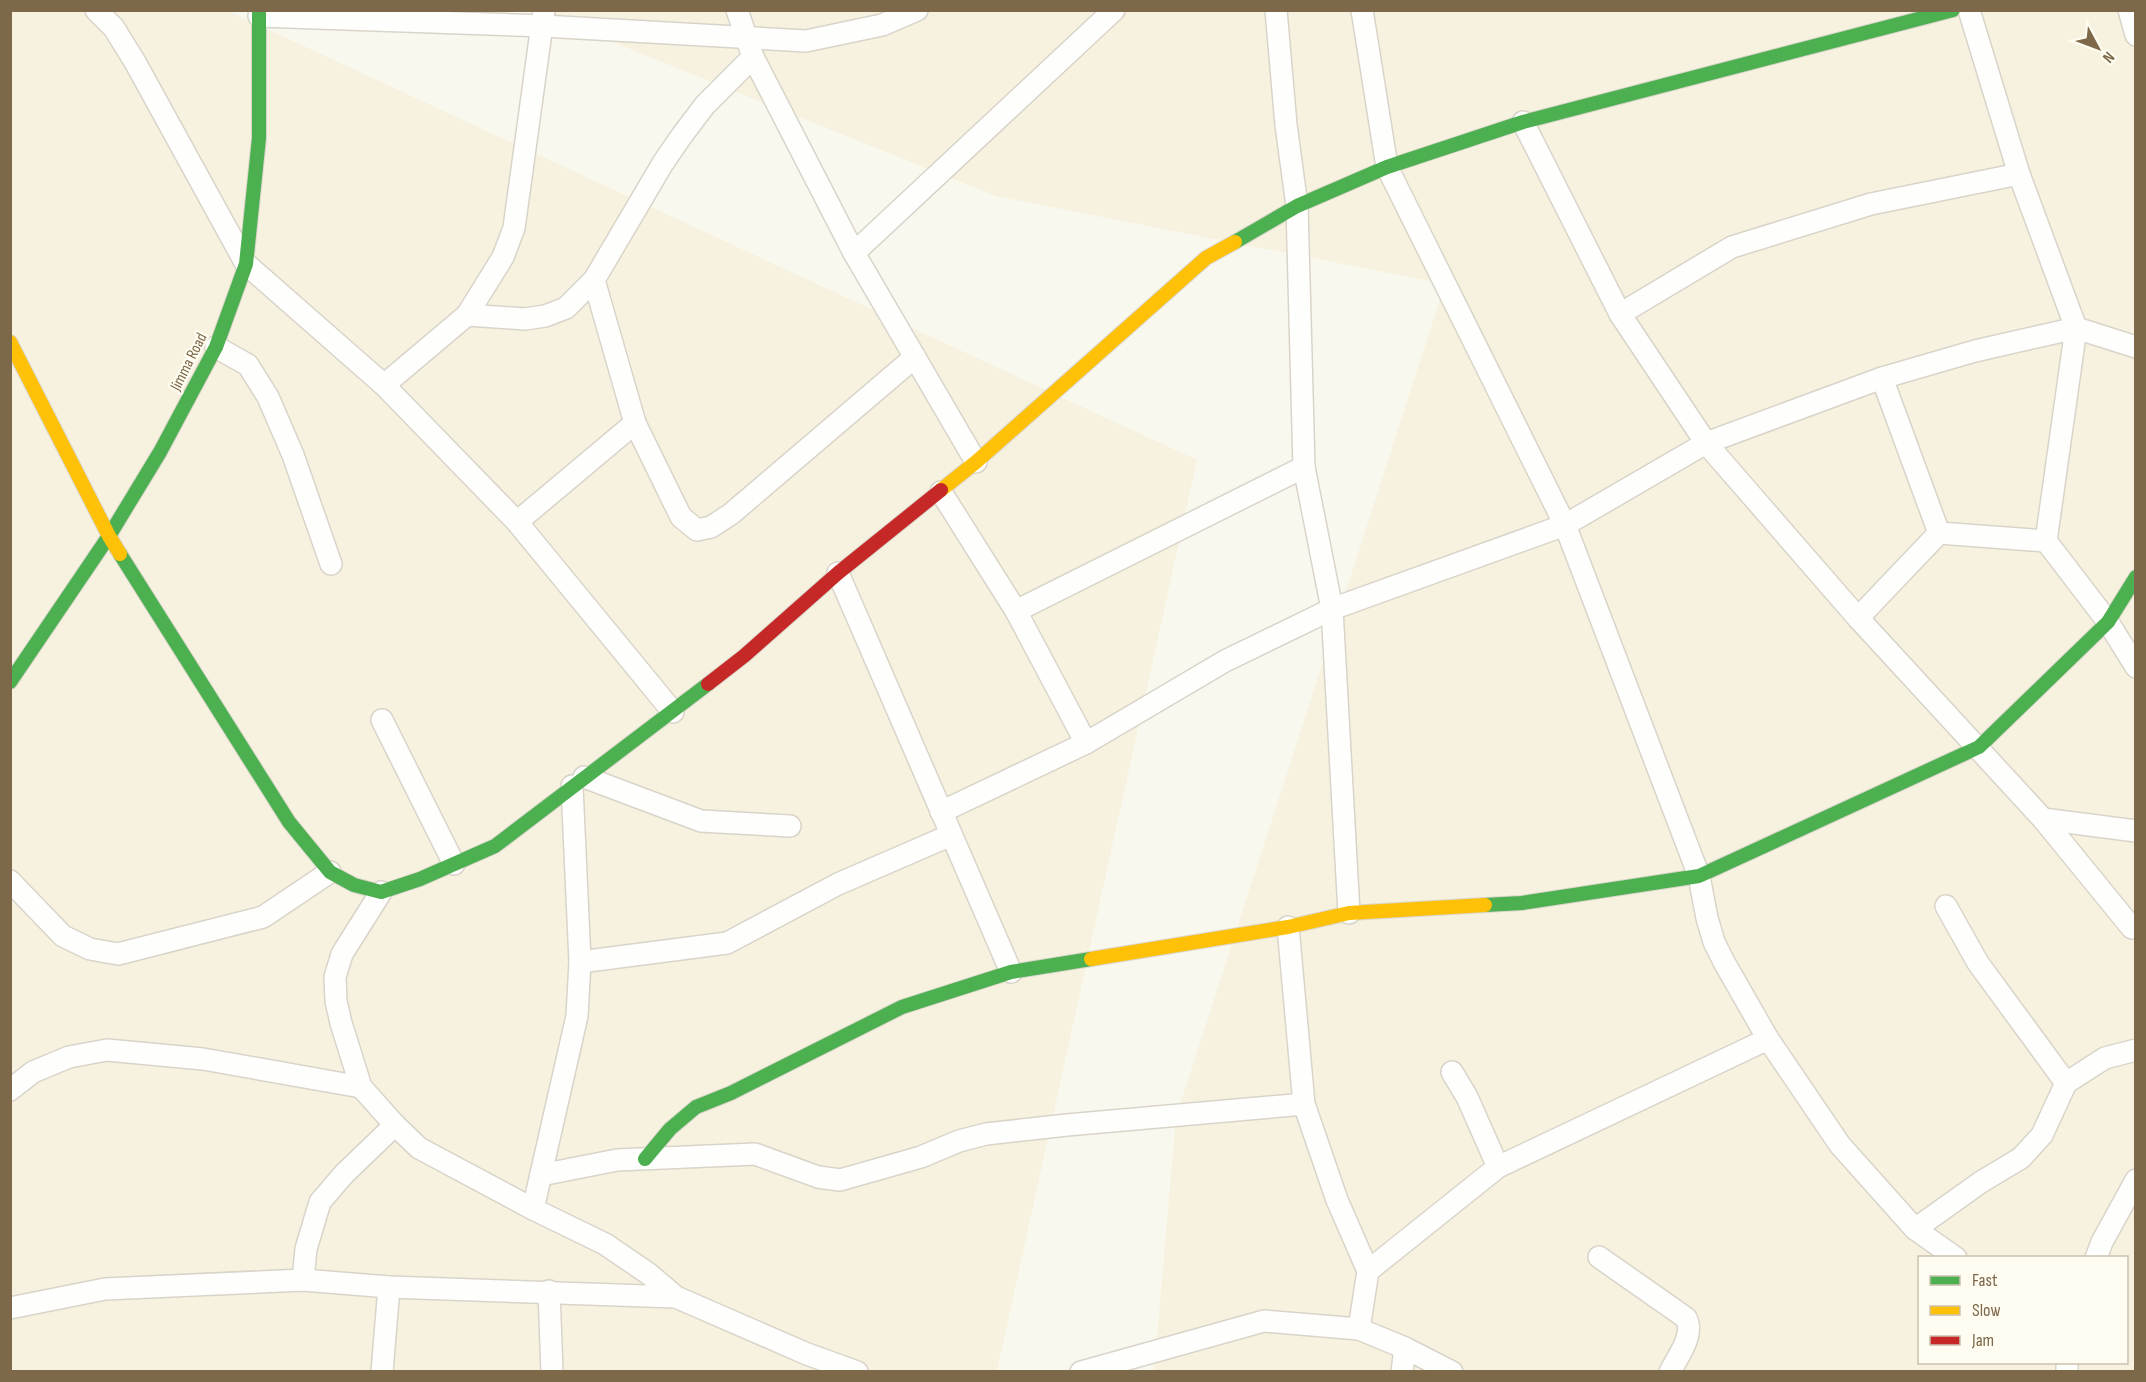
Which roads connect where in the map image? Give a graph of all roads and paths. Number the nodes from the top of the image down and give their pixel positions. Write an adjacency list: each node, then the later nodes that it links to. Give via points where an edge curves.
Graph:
1 (96, 10): 20 (street, via 114,28 135,62)
2 (737, 10): 13 (street)
3 (918, 10): 13 (street, via 882,25 806,42)
4 (1113, 10): 19 (street)
5 (1276, 10): 18 (street)
6 (1362, 10): 16 (street)
7 (1953, 10): 15 (main road)
8 (1969, 10): 17 (street)
9 (2129, 10): 12 (street)
10 (260, 13): 11 (street); 20 (main road, Jimma Road, via 259,138)
11 (544, 18): 13 (street); 23 (street, via 514,228 502,257)
12 (2136, 35)
13 (745, 36): 14 (street)
14 (753, 57): 19 (street); 21 (street, via 705,105 683,134)
15 (1523, 122): 16 (main road); 22 (street)
16 (1387, 167): 18 (main road); 37 (street)
17 (2019, 174): 22 (street, via 1871,204 1732,246); 24 (street)
18 (1297, 206): 33 (main road, via 1206,258); 34 (street)
19 (854, 253): 28 (street)
20 (246, 264): 26 (main road, Jimma Road); 30 (street)
21 (594, 280): 23 (street, via 566,308 544,316 525,319); 31 (street)
22 (1620, 314): 32 (street)
23 (466, 315): 30 (street)
24 (2076, 328): 27 (street); 29 (street); 40 (street)
25 (10, 342): 39 (main road)
26 (216, 347): 39 (main road, Jimma Road); 41 (street, via 248,365 268,397)
27 (2136, 347)
28 (915, 357): 31 (street, via 711,527 697,530 681,517); 33 (street)
29 (1882, 378): 32 (street); 38 (street)
30 (384, 385): 36 (street)
31 (635, 423): 36 (street)
32 (1706, 443): 37 (street); 46 (street)
33 (976, 462): 35 (main road)
34 (1304, 467): 44 (street); 45 (street)
35 (941, 492): 42 (main road); 45 (street)
36 (517, 522): 50 (street)
37 (1565, 525): 44 (street); 62 (street)
38 (1939, 533): 40 (street); 46 (street)
39 (109, 536): 49 (main road, Jimma Road); 61 (main road, via 289,822)
40 (2046, 541): 47 (street)
41 (331, 564)
42 (838, 573): 50 (main road); 55 (street)
43 (2136, 577): 47 (main road)
44 (1332, 609): 52 (street, via 1225,661); 66 (street)
45 (1016, 610): 52 (street)
46 (1858, 618): 53 (street)
47 (2108, 622): 48 (street); 53 (main road)
48 (2136, 667)
49 (10, 682)
50 (673, 712): 54 (main road)
51 (382, 720): 60 (street)
52 (1086, 743): 55 (street)
53 (1979, 747): 56 (street); 62 (main road)
54 (578, 781): 57 (street, via 701,821); 60 (main road, via 495,846); 69 (street)
55 (941, 812): 59 (street)
56 (2043, 819): 58 (street); 68 (street)
57 (790, 826)
58 (2136, 831)
59 (951, 835): 69 (street, via 838,884 727,943); 70 (street)
60 (454, 864): 64 (main road)
61 (330, 872): 63 (street, via 263,917 118,954 90,950 63,936); 64 (main road, via 354,885)
62 (1699, 876): 66 (main road, via 1522,903); 71 (street, via 1714,942)
63 (10, 881)
64 (381, 892): 75 (street, via 342,954 335,977 341,1023)
65 (1946, 906): 74 (street, via 1978,963)
66 (1349, 913): 67 (main road)
67 (1288, 927): 70 (main road); 77 (street)
68 (2132, 928)
69 (580, 962): 81 (street, via 577,1016)
70 (1011, 972): 79 (main road, via 902,1007 696,1107 670,1129)
71 (1768, 1039): 80 (street); 84 (street, via 1840,1145)
72 (2136, 1050): 74 (street, via 2106,1058)
73 (1452, 1072): 80 (street)
74 (2066, 1083): 84 (street, via 2042,1134 2021,1158)
75 (361, 1087): 76 (street, via 203,1059 107,1050 69,1057 33,1072); 78 (street)
76 (10, 1090)
77 (1304, 1104): 79 (street, via 986,1134 840,1180 818,1177 755,1154); 88 (street, via 1337,1200)
78 (395, 1125): 83 (street, via 419,1148); 89 (street, via 320,1202 306,1249)
79 (645, 1159): 81 (street, via 617,1160)
80 (1498, 1167): 88 (street)
81 (541, 1175): 83 (street)
82 (2136, 1180): 86 (street)
83 (533, 1209): 92 (street, via 605,1244)
84 (1915, 1229): 85 (street)
85 (1955, 1256)
86 (2096, 1256)
87 (1599, 1257): 102 (street, via 1686,1318 1689,1334)
88 (1368, 1271): 94 (street)
89 (303, 1280): 90 (street); 93 (street, via 105,1289)
90 (389, 1287): 91 (street); 96 (street)
91 (549, 1291): 92 (street); 97 (street)
92 (676, 1297): 98 (street, via 807,1354)
93 (10, 1308)
94 (1359, 1329): 95 (street); 99 (street, via 1264,1322)
95 (1405, 1348): 100 (street); 101 (street)
96 (382, 1371)
97 (552, 1371)
98 (857, 1371)
99 (1081, 1371)
100 (1402, 1371)
101 (1452, 1371)
102 (1670, 1371)

